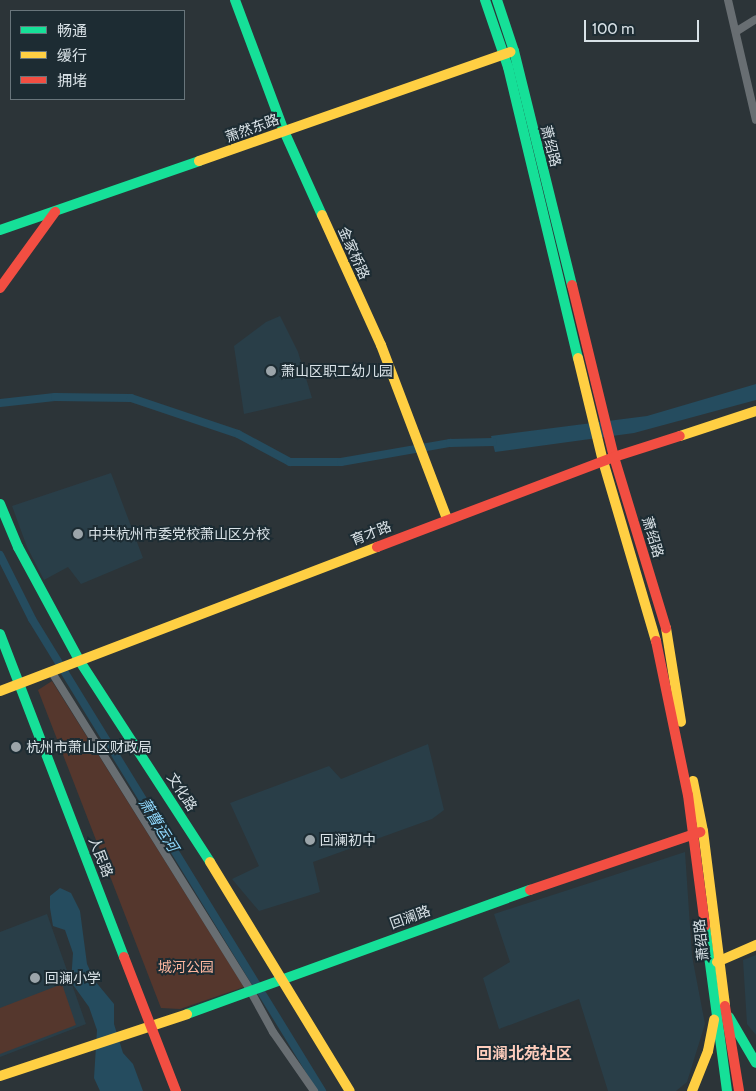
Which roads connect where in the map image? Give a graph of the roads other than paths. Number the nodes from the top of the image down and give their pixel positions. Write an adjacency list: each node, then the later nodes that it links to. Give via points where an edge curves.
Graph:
1 (235, 0): 10 (main road, 金家桥路)
2 (485, 0): 7 (main road)
3 (497, 0): 7 (main road, 萧绍路)
4 (728, 0): 6 (street)
5 (756, 19): 6 (street)
6 (737, 30): 8 (street)
7 (509, 53): 10 (main road, 萧然东路); 15 (main road, 萧绍路); 16 (main road)
8 (754, 103): 9 (street)
9 (756, 120)
10 (284, 131): 11 (main road, 萧然东路); 18 (main road, 金家桥路, via 381,345)
11 (55, 212): 12 (main road, 萧然东路); 13 (main road)
12 (0, 230)
13 (0, 288)
14 (756, 411): 15 (main road, 育才路)
15 (614, 457): 16 (main road, 育才路); 24 (main road, 萧绍路, via 667,632 682,733)
16 (602, 461): 18 (main road, 育才路); 25 (main road, via 660,656 688,795)
17 (0, 504): 20 (main road, 文化路, via 18,547)
18 (448, 519): 20 (main road, 育才路)
19 (0, 634): 22 (main road, 人民路)
20 (79, 660): 21 (main road, 育才路); 28 (main road, 文化路)
21 (51, 671): 22 (main road, 育才路); 29 (street)
22 (19, 683): 23 (main road, 育才路); 31 (main road, 人民路)
23 (0, 691)
24 (703, 831): 25 (main road, 回澜路); 27 (main road, 萧绍路)
25 (691, 835): 28 (main road, 回澜路); 30 (main road)
26 (756, 945): 27 (main road)
27 (717, 962): 30 (main road, 萧绍路)
28 (283, 978): 29 (main road, 回澜路); 36 (main road, 文化路)
29 (251, 990): 31 (main road, 回澜路); 35 (street, via 273,1032)
30 (719, 1009): 32 (main road); 37 (main road, via 708,1051); 38 (main road); 39 (main road, 萧绍路)
31 (151, 1027): 33 (main road, 回澜路); 34 (main road, 人民路)
32 (756, 1063)
33 (0, 1076)
34 (176, 1091)
35 (314, 1091)
36 (350, 1091)
37 (692, 1091)
38 (727, 1091)
39 (739, 1091)

